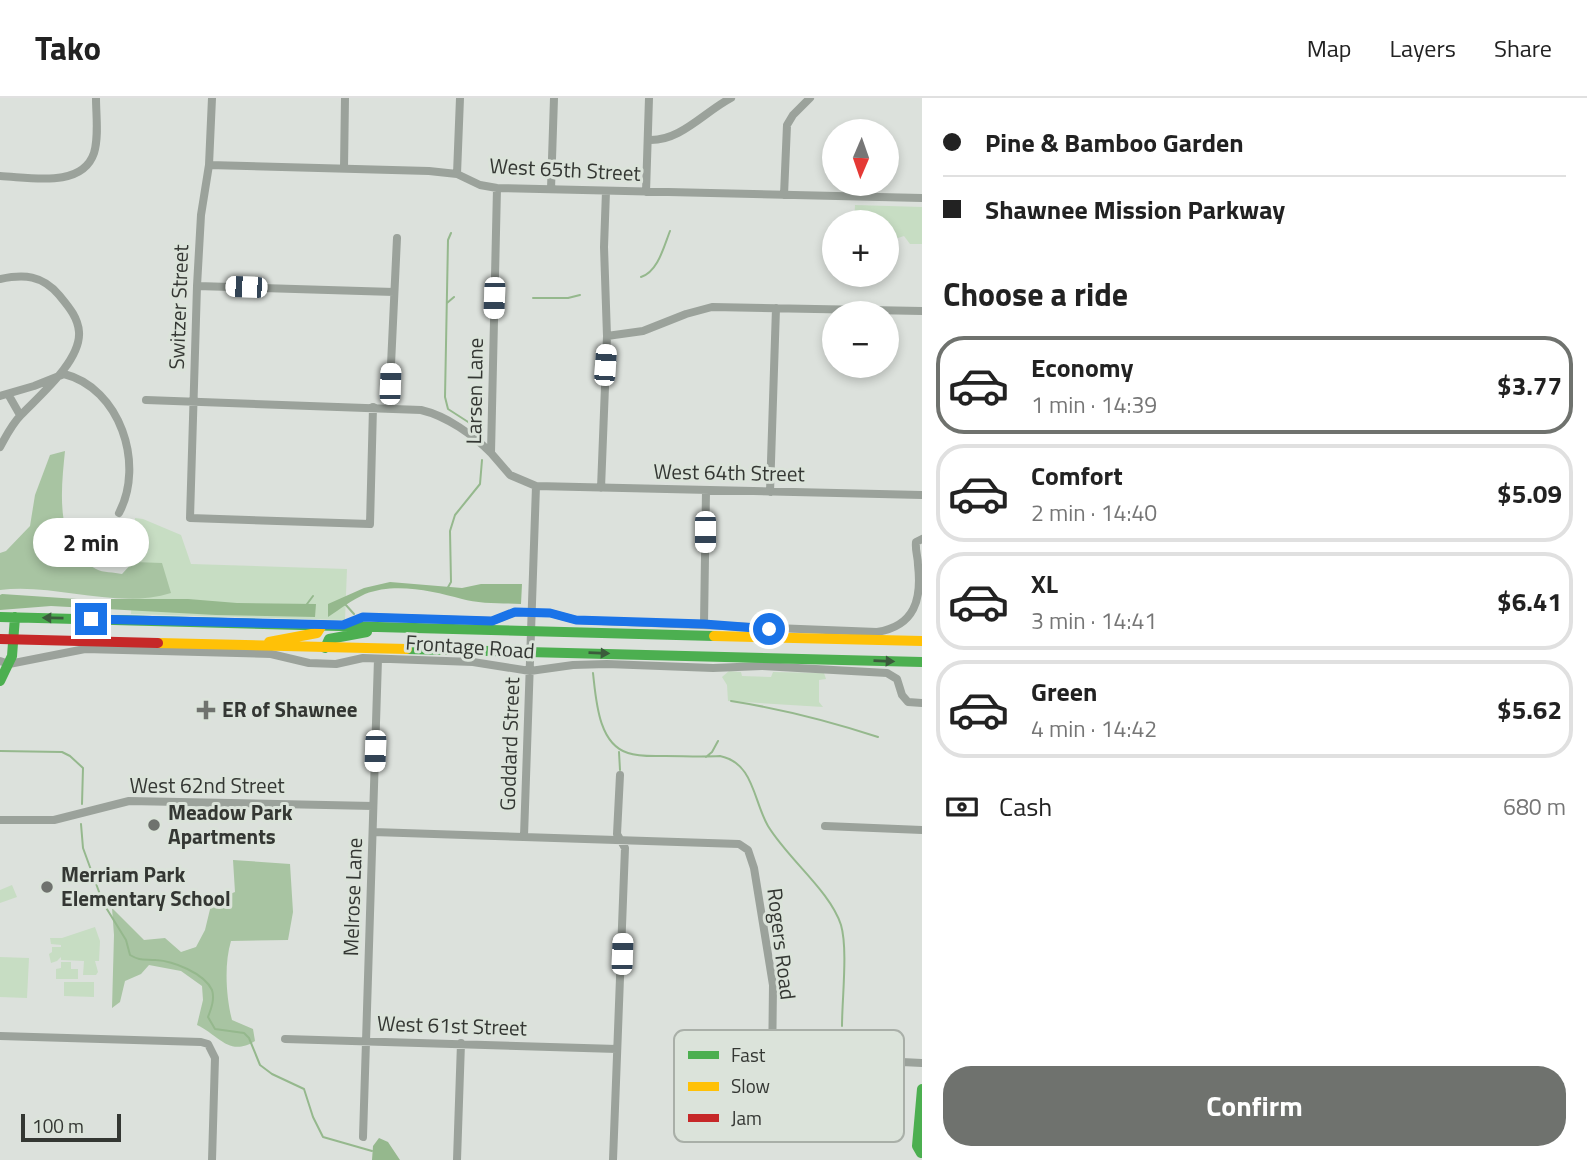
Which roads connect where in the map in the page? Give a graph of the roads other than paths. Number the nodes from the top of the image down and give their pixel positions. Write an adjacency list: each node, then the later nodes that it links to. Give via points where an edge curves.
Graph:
1 (96, 98): 13 (street, via 95,147 83,170 66,177)
2 (212, 98): 10 (street, Switzer Street)
3 (345, 98): 11 (street)
4 (460, 98): 12 (street)
5 (554, 98): 15 (street)
6 (649, 98): 9 (street)
7 (731, 98): 9 (street, via 673,135)
8 (810, 98): 18 (street, via 787,125)
9 (648, 140): 17 (street)
10 (209, 165): 11 (street, West 65th Street); 22 (street, Switzer Street)
11 (344, 168): 12 (street, West 65th Street)
12 (457, 174): 14 (street, West 65th Street)
13 (0, 176)
14 (497, 188): 15 (street, West 65th Street); 35 (street, Larsen Lane)
15 (551, 189): 16 (street, West 65th Street)
16 (606, 191): 17 (street, West 65th Street); 26 (street)
17 (646, 192): 18 (street, West 65th Street)
18 (784, 195): 19 (street, West 65th Street)
19 (922, 198)
20 (397, 237): 23 (street)
21 (0, 279): 27 (street, via 36,277 54,289 72,312 78,342)
22 (197, 286): 23 (street); 30 (street, Switzer Street)
23 (394, 292): 32 (street)
24 (776, 308): 25 (street); 26 (street, via 712,307 643,331); 39 (street)
25 (922, 311)
26 (607, 336): 37 (street)
27 (57, 376): 28 (street); 33 (street); 41 (street, via 75,377 92,386 118,417 128,465 125,501)
28 (4, 395): 33 (street)
29 (146, 400): 30 (street)
30 (194, 401): 31 (street); 31 (street, Switzer Street, via 190,518 370,524)
31 (373, 407): 32 (street)
32 (389, 407): 35 (street, via 439,416)
33 (20, 415): 34 (street)
34 (0, 447)
35 (491, 453): 36 (street, Larsen Lane, via 510,475)
36 (536, 486): 37 (street, West 64th Street); 43 (street, Goddard Street)
37 (601, 488): 38 (street, West 64th Street)
38 (706, 491): 39 (street, West 64th Street); 47 (street)
39 (770, 492): 40 (street, West 64th Street)
40 (922, 495)
41 (119, 513)
42 (922, 539): 47 (street, Frontage Road, via 916,542 915,551 919,573 915,604 906,621 890,630)
43 (532, 613): 46 (street, Frontage Road, via 509,613 492,621); 47 (street, Frontage Road, via 576,620); 51 (street, Goddard Street)
44 (0, 617): 45 (main road)
45 (15, 617): 48 (main road, one-way to 45); 53 (main road)
46 (363, 617): 49 (main road)
47 (704, 624)
48 (321, 625): 49 (main road); 55 (main road, via 317,633)
49 (343, 625): 50 (main road)
50 (385, 627): 51 (main road); 56 (main road, via 329,639)
51 (532, 631): 54 (main road); 57 (street, Goddard Street)
52 (0, 639): 53 (main road)
53 (14, 640): 55 (main road); 59 (main road)
54 (922, 641)
55 (253, 646): 56 (main road)
56 (325, 648): 57 (main road); 61 (street)
57 (531, 652): 60 (main road, one-way to 60); 62 (street, Goddard Street)
58 (379, 659): 61 (street, Frontage Road); 62 (street, Frontage Road, via 485,663); 66 (street, Melrose Lane)
59 (5, 662): 61 (street, Frontage Road, via 85,649 271,654); 63 (main road)
60 (922, 662)
61 (324, 664)
62 (530, 671): 64 (street, Frontage Road, via 607,664 880,672 897,679 908,702); 71 (street, Goddard Street)
63 (0, 681)
64 (922, 703)
65 (620, 775): 72 (street)
66 (373, 806): 67 (street, West 62nd Street, via 129,801 54,820); 70 (street, Melrose Lane)
67 (0, 820)
68 (825, 825): 69 (street)
69 (922, 830)
70 (373, 832): 71 (street); 76 (street, Melrose Lane)
71 (524, 836): 72 (street)
72 (620, 839): 73 (street, Rogers Road, via 744,847 754,869 769,957); 78 (street, via 625,848)
73 (772, 1030)
74 (0, 1035): 85 (street, via 208,1044 215,1058)
75 (285, 1039): 76 (street, West 61st Street)
76 (366, 1040): 77 (street, West 61st Street); 83 (street, Melrose Lane)
77 (461, 1043): 78 (street, West 61st Street); 86 (street)
78 (617, 1049): 87 (street)
79 (904, 1062): 80 (street, Rogers Road)
80 (922, 1063)
81 (922, 1089): 82 (main road)
82 (921, 1119): 84 (main road, via 917,1146)
83 (363, 1138)
84 (921, 1154)
85 (212, 1160)
86 (457, 1160)
87 (613, 1160)

